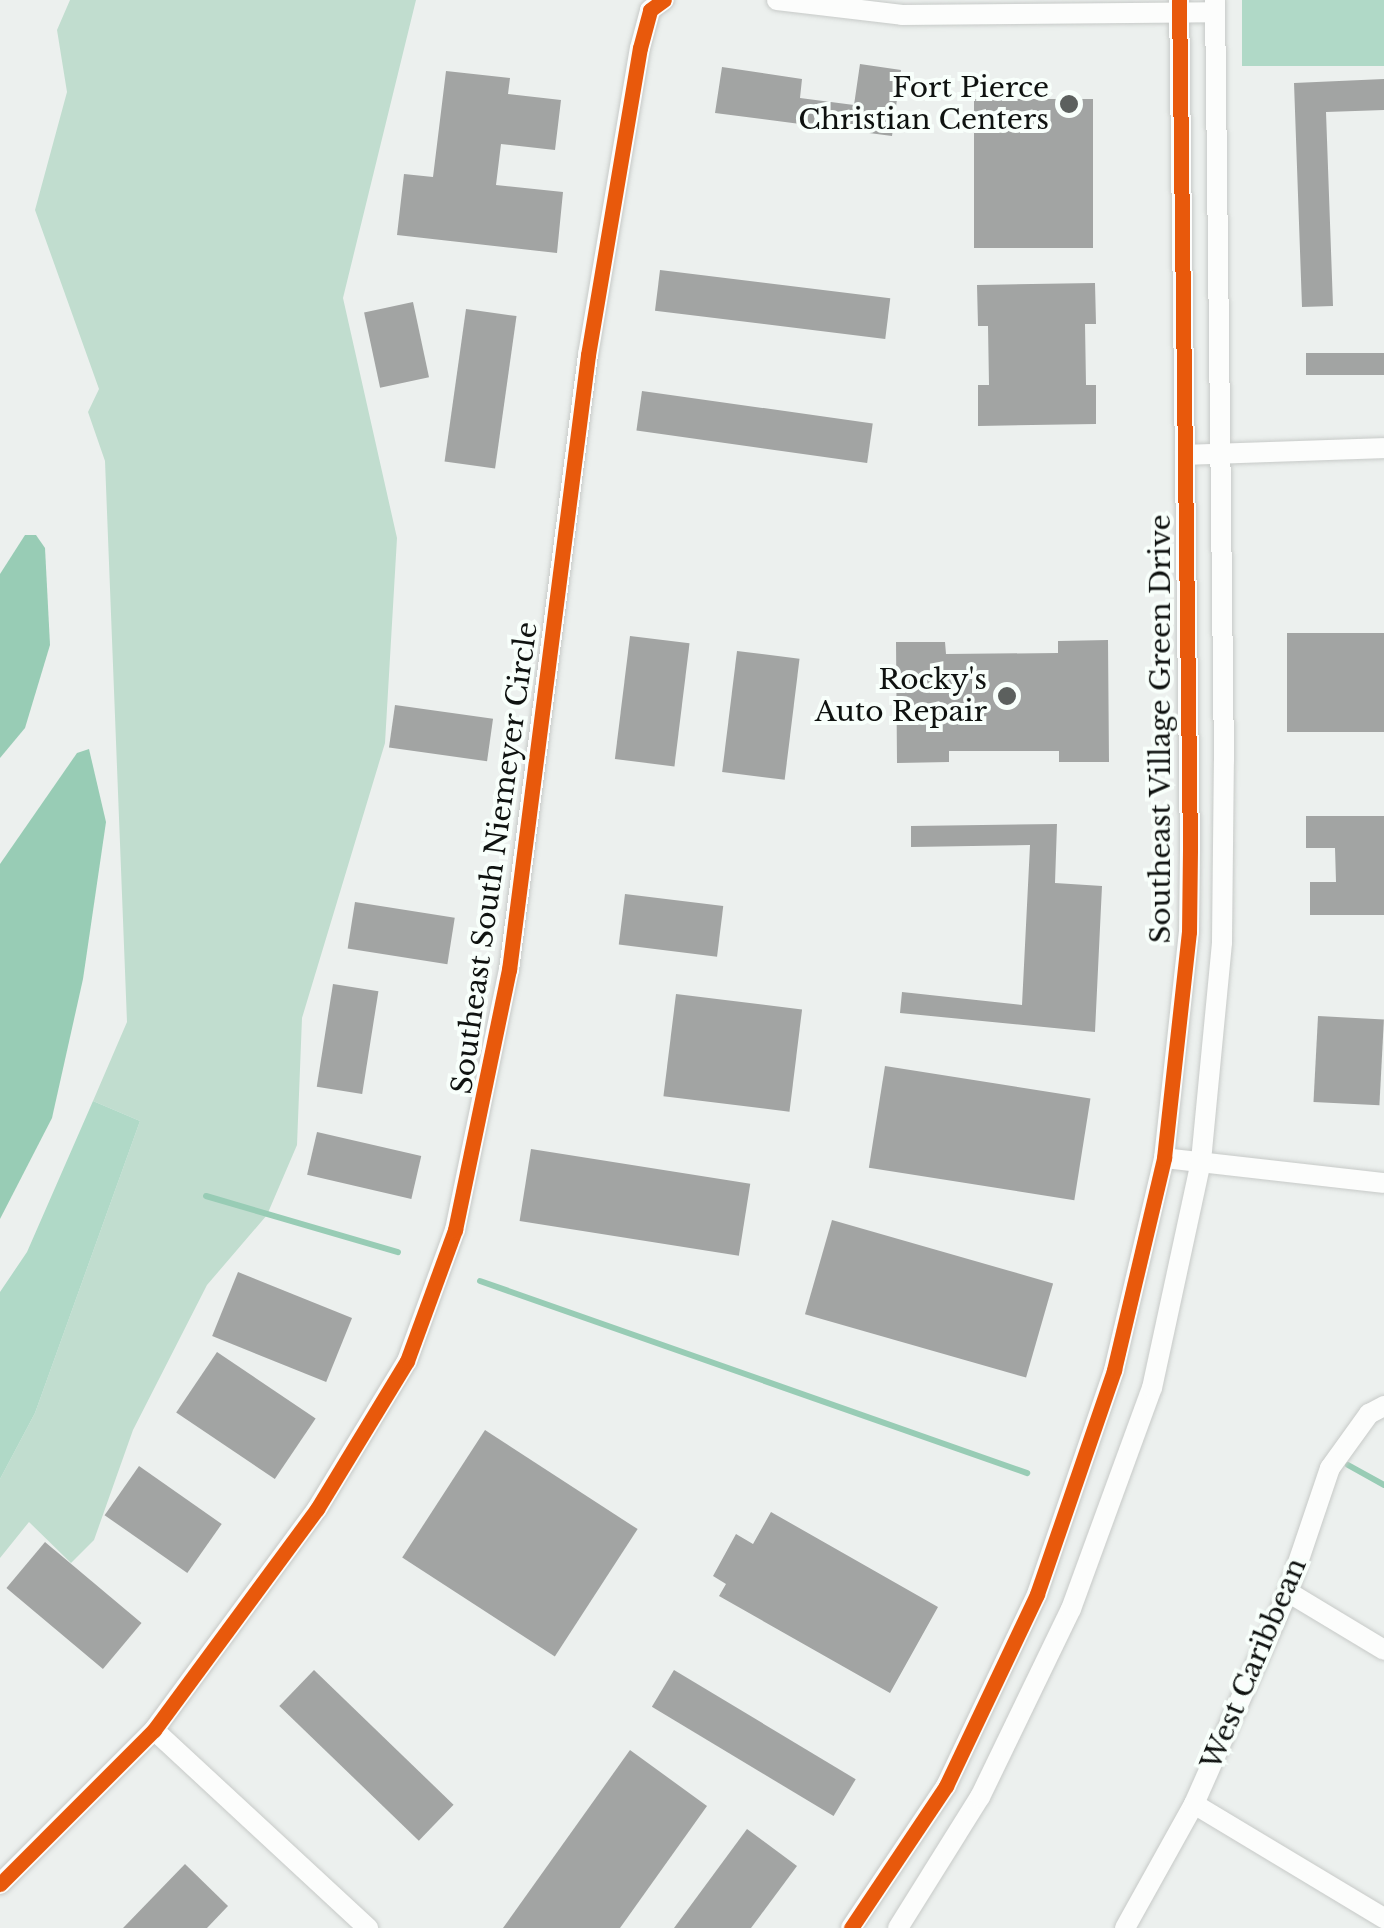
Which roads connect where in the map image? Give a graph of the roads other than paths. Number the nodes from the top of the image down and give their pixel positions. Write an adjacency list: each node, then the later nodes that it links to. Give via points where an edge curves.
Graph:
1 (664, 0): 14 (street, Southeast South Niemeyer Circle, via 650,10 640,48 588,355 509,970 455,1230 407,1361 317,1509)
2 (777, 0): 3 (street, via 902,15)
3 (1180, 6): 4 (street); 7 (street, Southeast Village Green Drive)
4 (1215, 6): 6 (street)
5 (1384, 448): 6 (street)
6 (1218, 455): 7 (street); 9 (street, via 1222,942)
7 (1185, 456): 8 (street, Southeast Village Green Drive, via 1189,932)
8 (1164, 1158): 9 (street); 19 (street, Southeast Village Green Drive, via 1114,1370 1038,1594 946,1786)
9 (1201, 1161): 10 (street); 20 (street, via 1152,1388 1071,1609 980,1798)
10 (1384, 1183)
11 (1384, 1406): 12 (street, West Caribbean, via 1369,1414 1330,1468)
12 (1288, 1592): 13 (street); 15 (street, West Caribbean)
13 (1384, 1650)
14 (154, 1730): 16 (street, Southeast South Niemeyer Circle); 18 (street)
15 (1194, 1804): 17 (street); 21 (street, West Caribbean)
16 (0, 1884)
17 (1384, 1918)
18 (368, 1928)
19 (851, 1928)
20 (898, 1928)
21 (1125, 1928)

